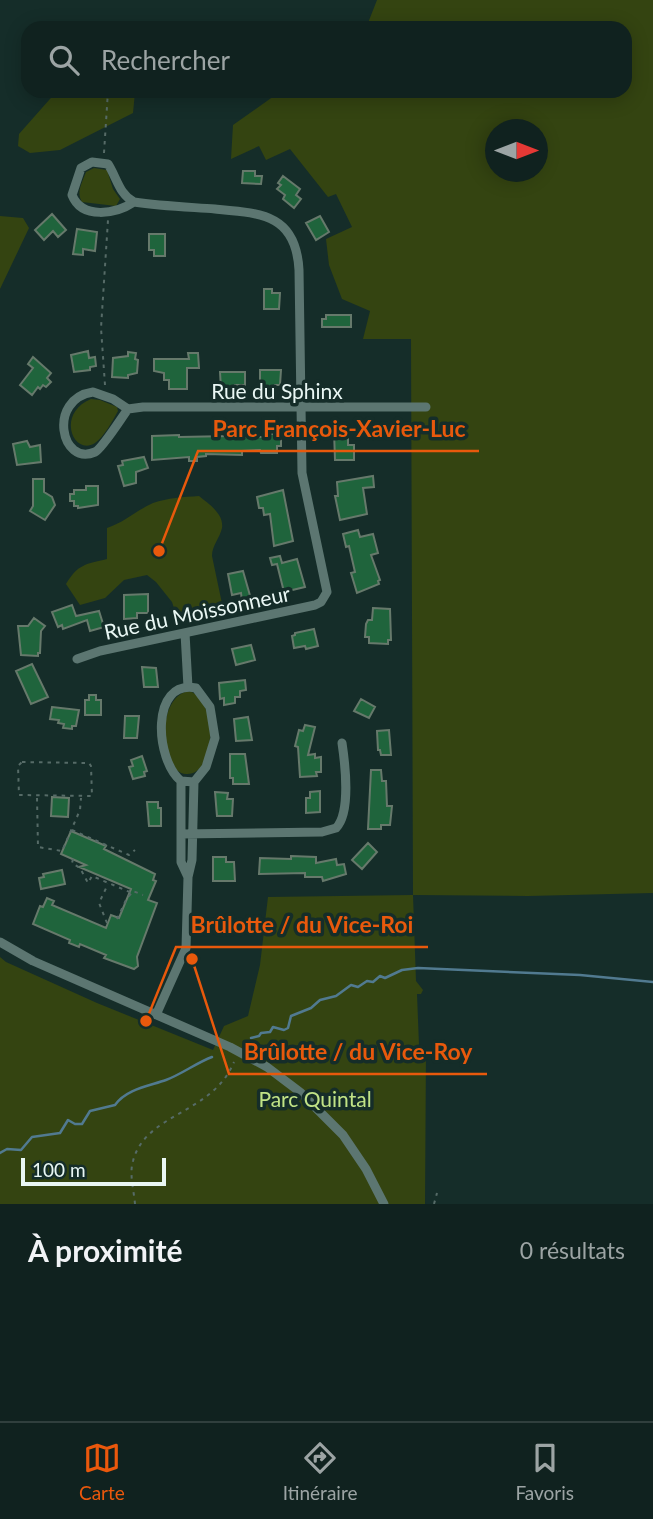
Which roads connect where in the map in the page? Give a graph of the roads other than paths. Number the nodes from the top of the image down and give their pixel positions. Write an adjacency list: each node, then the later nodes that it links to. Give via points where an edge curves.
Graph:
1 (134, 202): 1 (street, via 118,186 108,164 92,162 81,168 72,195 77,206 108,212); 3 (street, via 260,214 286,230 298,259)
2 (426, 407): 3 (street, Rue du Sphinx)
3 (301, 408): 4 (street, Rue du Sphinx); 5 (street, Rue du Moissonneur, via 304,487 327,584 325,598)
4 (128, 409): 4 (street, via 95,452 72,449 63,432 68,407 87,393 106,396)
5 (185, 633): 6 (street, Rue du Moissonneur); 7 (street)
6 (77, 659)
7 (188, 687): 9 (street, via 173,693 164,707 160,734 166,760); 10 (street, via 195,688 210,707 214,729 211,754)
8 (342, 743): 12 (street, via 344,816 336,828)
9 (181, 781): 10 (street); 11 (street)
10 (194, 782): 12 (street)
11 (181, 834): 12 (street); 13 (street, via 181,862)
12 (193, 834): 13 (street)
13 (188, 877): 15 (street, via 187,948)
14 (0, 942): 15 (street)
15 (156, 1015): 16 (street, via 238,1051 286,1080 328,1118 366,1169)
16 (384, 1204)

